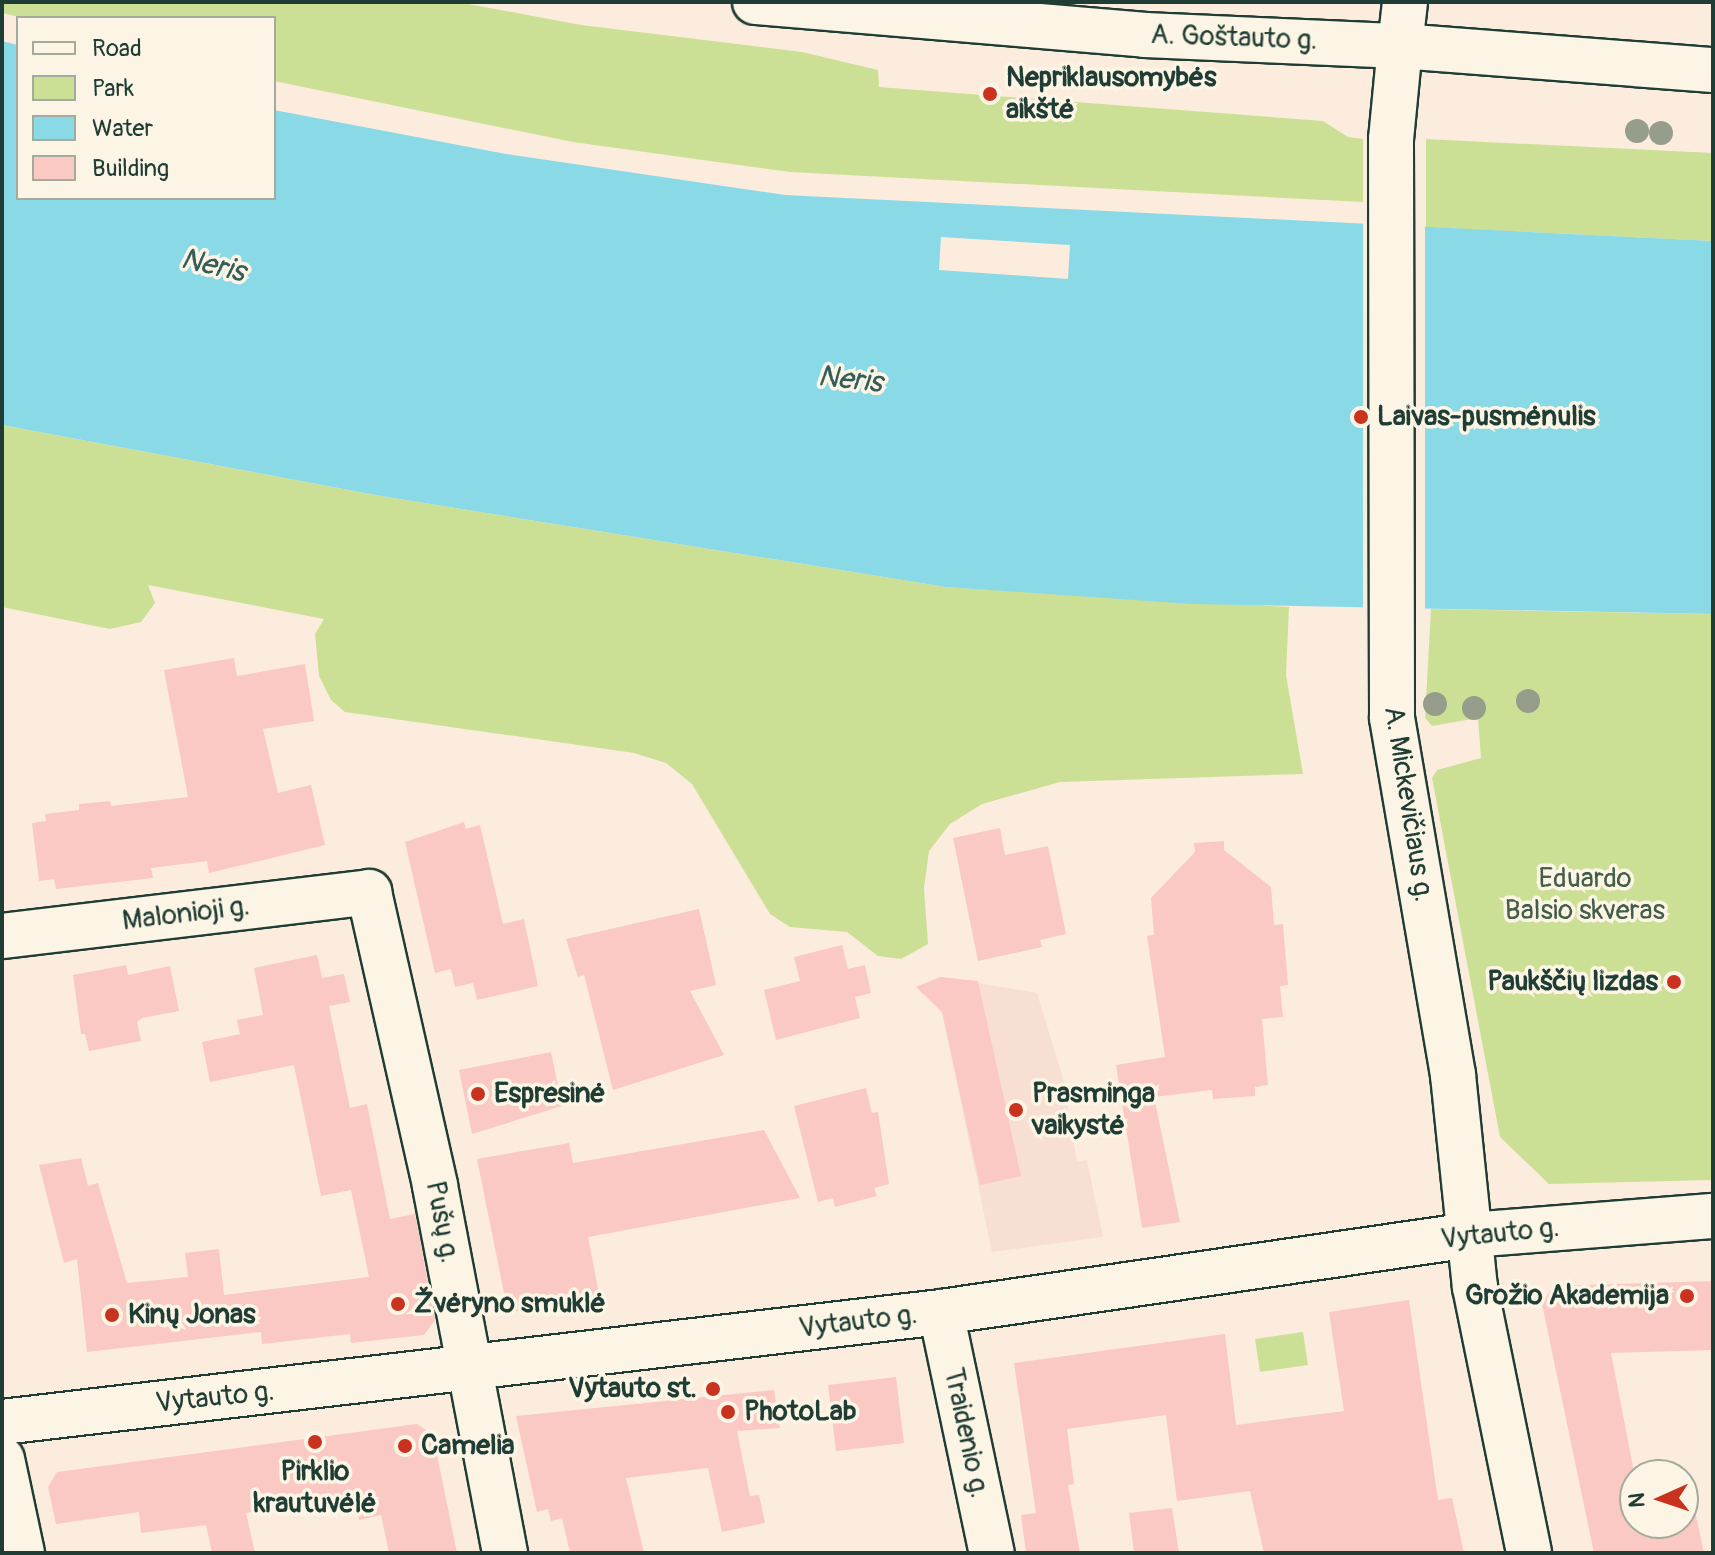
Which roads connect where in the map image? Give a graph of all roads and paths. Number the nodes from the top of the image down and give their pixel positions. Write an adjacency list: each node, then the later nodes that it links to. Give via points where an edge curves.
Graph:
1 (755, 2): 3 (street, A. Goštauto g., via 1145,35)
2 (1405, 2): 3 (street, A. Mickevičiaus g.)
3 (1400, 46): 4 (street, A. Goštauto g.); 8 (street, A. Mickevičiaus g., via 1391,139 1391,695 1453,1075)
4 (1713, 70)
5 (369, 892): 6 (street, Malonioji g.); 10 (street, Pušų g.)
6 (2, 936)
7 (1713, 1216): 8 (street, Vytauto g.)
8 (1470, 1235): 9 (street, Vytauto g.); 16 (street, A. Mickevičiaus g., via 1480,1316)
9 (941, 1312): 10 (street, Vytauto g.); 15 (street, Traidenio g.)
10 (471, 1370): 11 (street, Vytauto g.); 14 (street, Pušų g.)
11 (2, 1422)
12 (2, 1459): 13 (street)
13 (22, 1553)
14 (505, 1553)
15 (992, 1553)
16 (1529, 1553)

